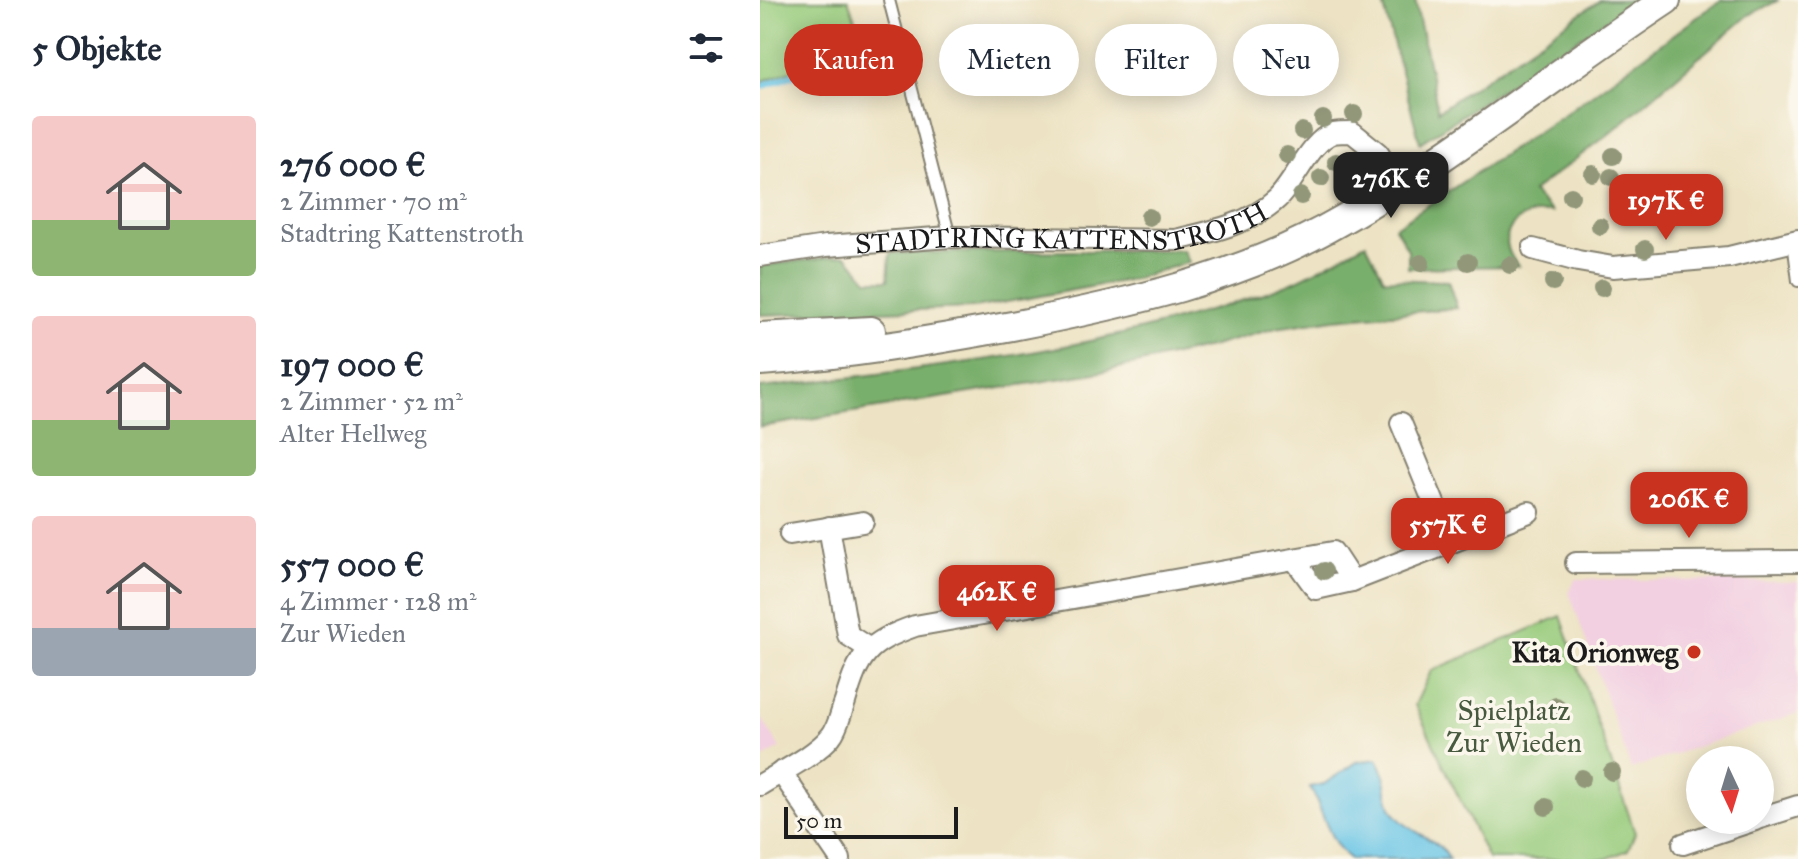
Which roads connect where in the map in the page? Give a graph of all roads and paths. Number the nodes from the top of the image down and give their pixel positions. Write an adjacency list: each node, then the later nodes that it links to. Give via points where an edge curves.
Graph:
1 (889, 0): 4 (lane)
2 (1666, 0): 3 (main road, STADTRING KATTENSTROTH)
3 (1398, 186): 4 (street, STADTRING KATTENSTROTH, via 1378,153 1352,132 1332,133 1278,198 1251,217 1209,232 1175,240); 9 (main road, STADTRING KATTENSTROTH, via 1277,253 1130,302)
4 (950, 237): 7 (street, STADTRING KATTENSTROTH)
5 (1795, 240): 6 (street, via 1729,257 1613,267); 8 (lane)
6 (1533, 249)
7 (760, 256)
8 (1798, 281)
9 (1059, 317): 10 (main road, STADTRING KATTENSTROTH); 11 (main road, STADTRING KATTENSTROTH, via 932,341)
10 (760, 337)
11 (760, 361)
12 (1401, 423): 17 (street)
13 (1529, 512): 17 (street)
14 (863, 522): 15 (street)
15 (829, 527): 16 (street); 22 (street, via 848,635)
16 (790, 534)
17 (1450, 542): 21 (street)
18 (1295, 560): 21 (street, via 1316,589); 21 (street, via 1333,552); 22 (street, via 915,626)
19 (1798, 561): 20 (street)
20 (1576, 563)
21 (1352, 581)
22 (868, 648): 23 (street, via 832,736)
23 (781, 772): 24 (street); 29 (street)
24 (760, 784)
25 (1798, 806): 26 (street)
26 (1774, 814)
27 (1713, 834): 28 (street)
28 (1683, 844)
29 (840, 859)

